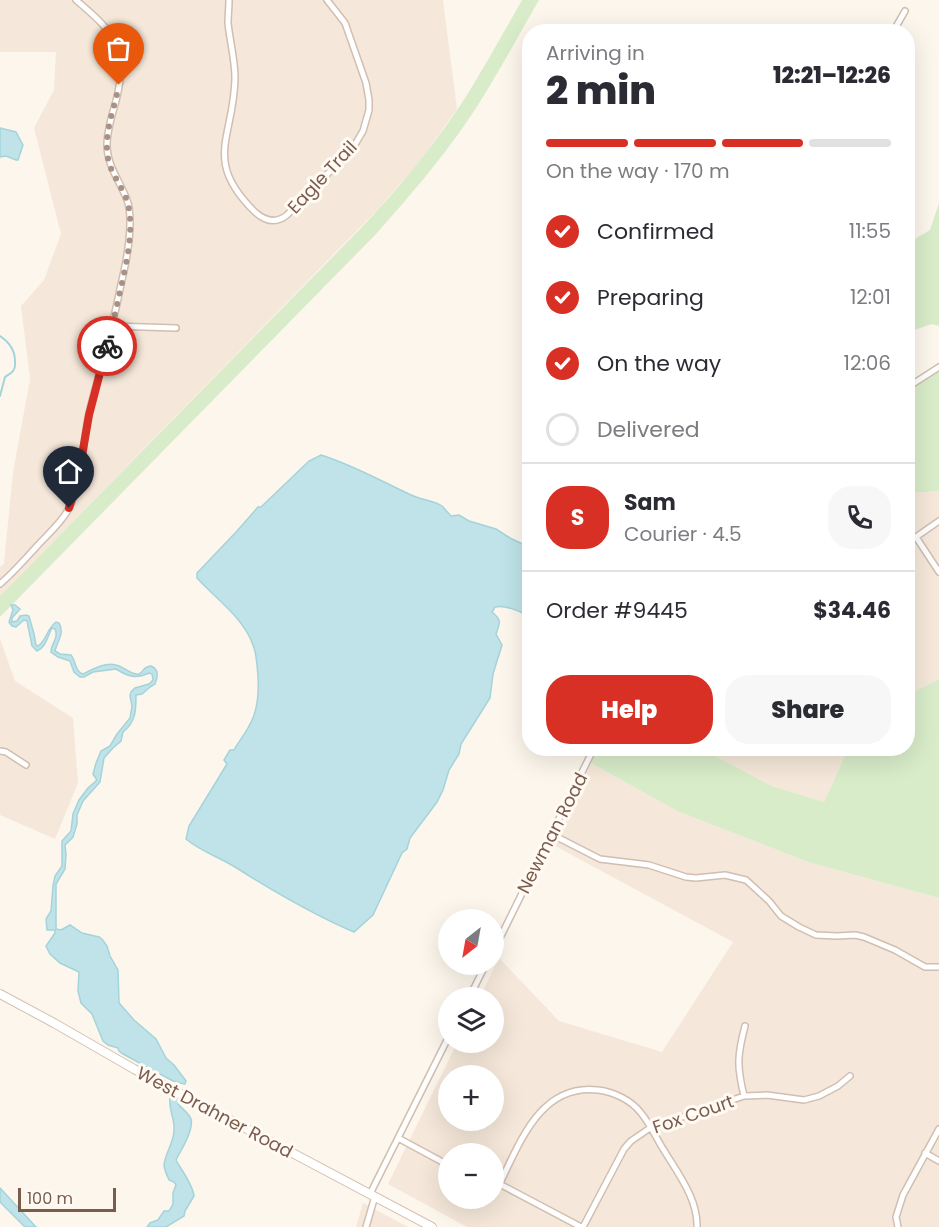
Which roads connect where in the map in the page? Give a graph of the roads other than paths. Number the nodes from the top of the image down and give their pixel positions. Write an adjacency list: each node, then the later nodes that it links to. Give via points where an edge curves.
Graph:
1 (76, 0): 6 (street, via 106,27 121,57 122,72 107,147 110,164 127,198 130,224)
2 (230, 0): 3 (street, Eagle Trail, via 228,20 235,78 225,164 237,192 260,217 272,221 288,215 353,147 367,121 366,83 345,23)
3 (327, 0)
4 (905, 11): 5 (street)
5 (898, 24)
6 (112, 327): 7 (street); 13 (street, via 69,508)
7 (176, 328)
8 (939, 367): 9 (street)
9 (915, 382)
10 (939, 521): 11 (street)
11 (916, 537): 12 (street)
12 (939, 572)
13 (0, 584)
14 (0, 751): 16 (street)
15 (590, 756): 17 (street, Newman Road)
16 (27, 765)
17 (551, 834): 18 (street, Newman Road); 19 (street, via 600,859 649,865 686,877 724,875 746,879 781,916 816,935 864,937 925,967)
18 (504, 930)
19 (939, 967)
20 (0, 994): 33 (street, West Drahner Road)
21 (745, 1026): 24 (street, via 738,1060)
22 (440, 1053): 27 (street)
23 (850, 1076): 24 (street, Fox Court, via 819,1096 804,1100)
24 (744, 1096): 25 (street, Fox Court)
25 (650, 1128): 31 (street, via 626,1100 606,1091 569,1092 546,1105 532,1121); 36 (street, Fox Court, via 624,1149); 37 (street, via 692,1197)
26 (939, 1129): 28 (street)
27 (398, 1138): 29 (street); 33 (street)
28 (925, 1153): 30 (street); 38 (street, via 903,1195 896,1217)
29 (438, 1160)
30 (939, 1161)
31 (504, 1176)
32 (504, 1186): 36 (street)
33 (372, 1195): 34 (street); 35 (street, West Drahner Road)
34 (366, 1227)
35 (432, 1227)
36 (582, 1227)
37 (697, 1227)
38 (898, 1227)

